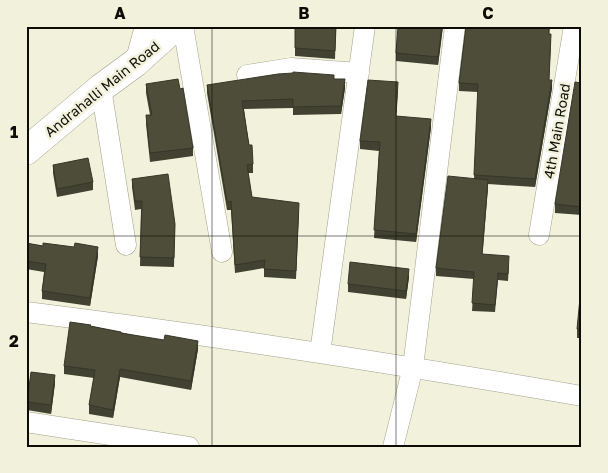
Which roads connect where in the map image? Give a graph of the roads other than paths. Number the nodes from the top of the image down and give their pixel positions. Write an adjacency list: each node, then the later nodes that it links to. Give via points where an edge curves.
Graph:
1 (145, 26): 7 (street)
2 (176, 26): 7 (main road, Andrahalli Main Road)
3 (183, 26): 14 (street)
4 (365, 26): 8 (street)
5 (455, 26): 17 (street)
6 (574, 26): 12 (street, 4th Main Road)
7 (135, 63): 10 (main road, Andrahalli Main Road)
8 (359, 73): 9 (street, via 291,68); 16 (street)
9 (247, 75)
10 (101, 88): 11 (main road, Andrahalli Main Road); 13 (street)
11 (26, 151)
12 (539, 236)
13 (126, 245)
14 (222, 252)
15 (26, 312): 16 (street)
16 (320, 353): 17 (street)
17 (413, 367): 18 (street); 21 (street)
18 (582, 396)
19 (26, 422): 20 (street)
20 (189, 447)
21 (393, 447)

